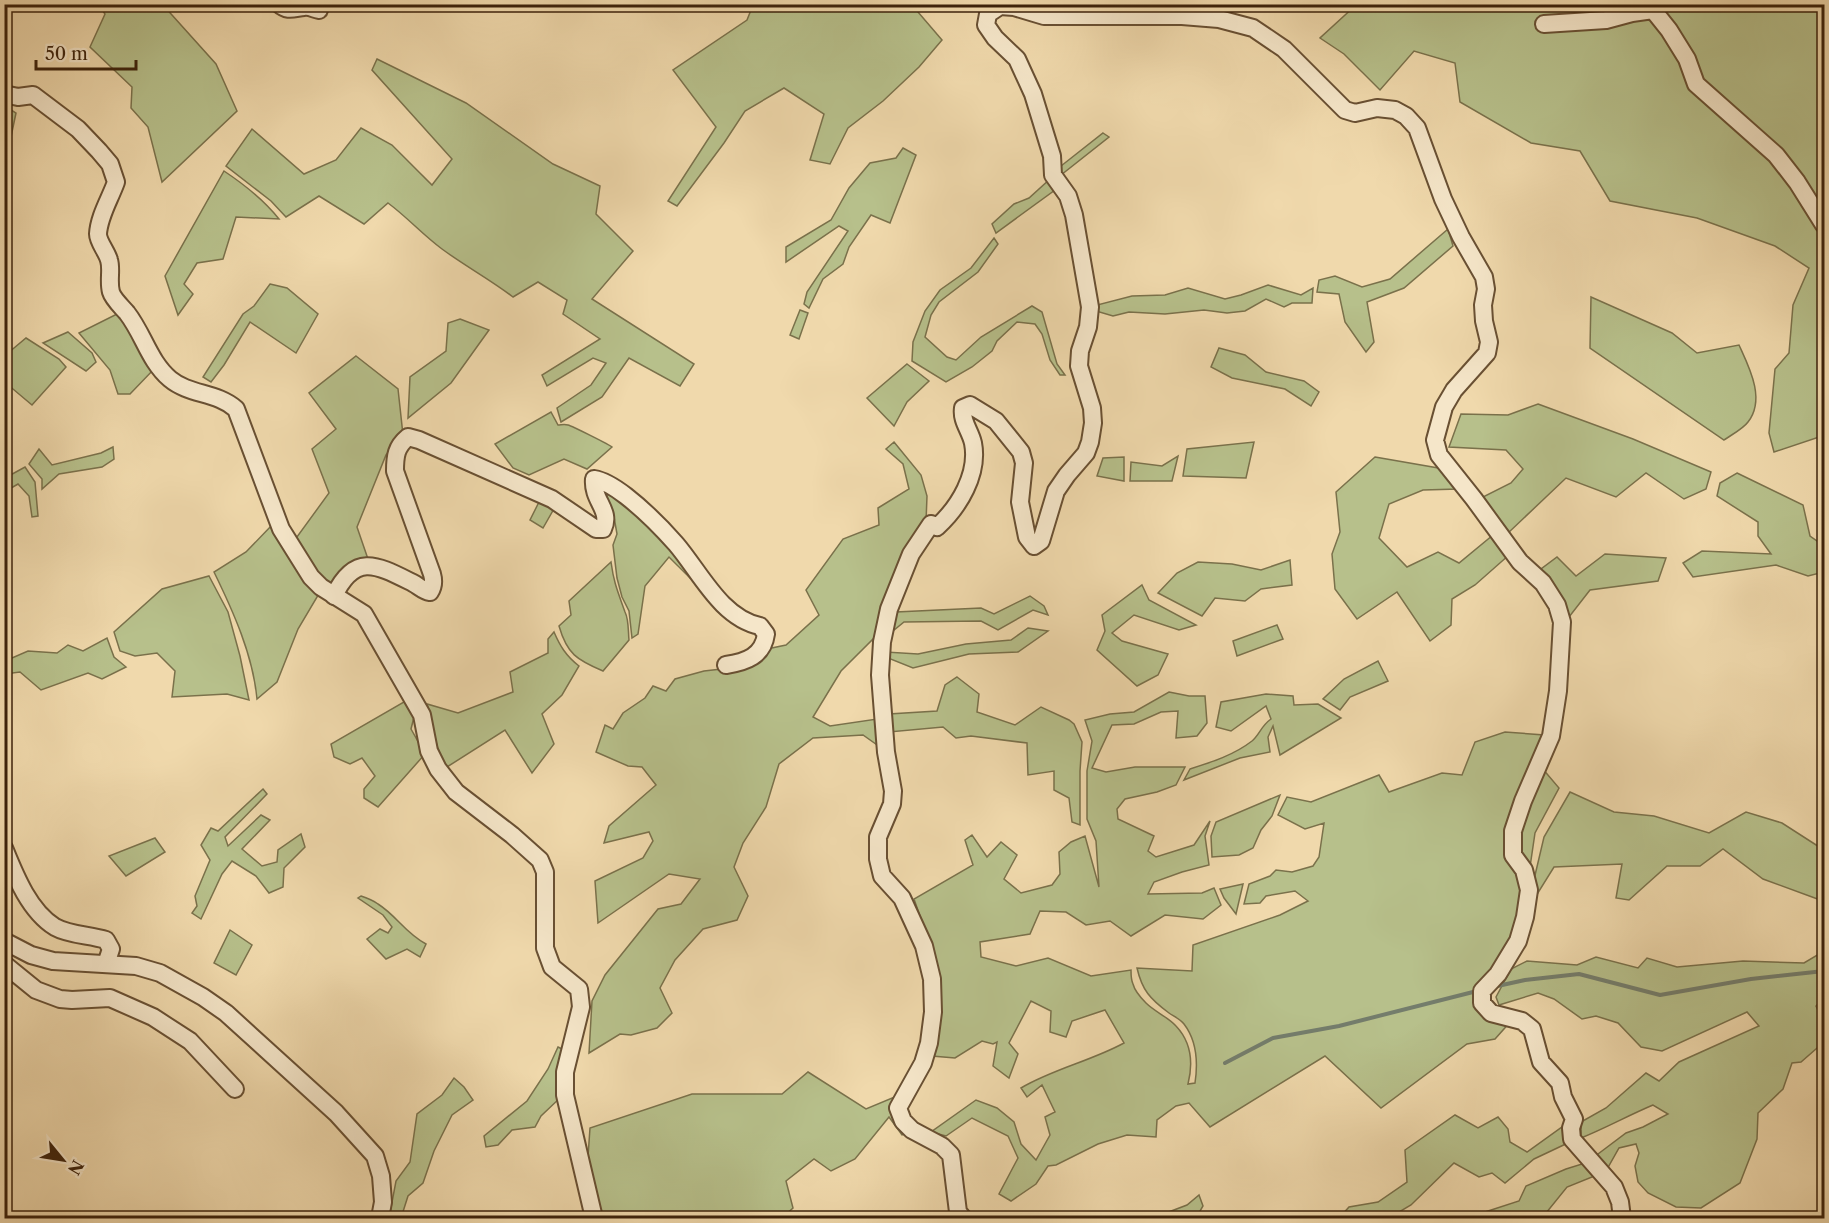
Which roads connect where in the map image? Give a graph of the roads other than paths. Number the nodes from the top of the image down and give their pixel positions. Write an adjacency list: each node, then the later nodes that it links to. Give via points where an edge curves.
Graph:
1 (279, 4): 2 (street, via 292,10 305,6)
2 (319, 10)
3 (1544, 24): 5 (street, via 1606,20 1653,10 1687,59 1696,84 1776,155)
4 (4, 94): 6 (street, via 33,95 78,129 110,164 116,182 98,236 110,262 111,294 143,337 152,359 170,379 227,401 236,409 281,530 311,577)
5 (1824, 225)
6 (334, 596): 7 (street, via 353,570 364,566 377,567 424,591 430,592 432,588 432,574 395,471 397,450 408,437 552,500 596,529 603,530 606,523 605,512 593,490 594,479 623,494 676,545 716,596 766,634 765,644 749,661); 14 (street, via 364,614 422,715 429,751 438,769 456,792 540,860 545,872 545,948 552,967 579,989 581,1006 565,1072 565,1095)
7 (726, 665)
8 (4, 848): 11 (street, via 41,915 56,927 106,940 111,949)
9 (4, 942): 11 (street, via 53,961)
10 (4, 964): 12 (street, via 44,993 72,1000 110,998 153,1017 190,1041)
11 (106, 964): 13 (street, via 160,973 203,997 226,1013 336,1113 375,1156 384,1202)
12 (235, 1089)
13 (380, 1218)
14 (594, 1218)
15 (963, 1218): 16 (street, via 958,1212 951,1155 912,1130 898,1108 923,1063 933,1012 932,979 924,946 902,898 882,876 878,859 878,837 892,804 893,791 880,675 882,642 889,609 911,554 931,524 937,527 946,519 971,474 973,444 962,416 963,408 970,405 996,421 1021,452 1024,463 1020,502 1027,537 1034,546 1041,541 1056,491 1086,453 1093,423 1079,366 1090,308 1074,215 1068,196 1053,175 1047,136 1026,77 1017,59 986,25 988,14 1000,6 1044,16 1219,18 1253,28 1284,49 1345,110 1395,110 1417,128 1443,199 1484,277 1486,289 1487,353 1444,407 1435,440 1438,455 1520,562 1543,583 1557,604 1562,622 1551,736 1513,831 1513,855 1524,870 1529,890 1525,917 1518,941 1498,974 1482,991 1482,1003 1491,1013 1522,1021 1532,1029 1541,1062 1560,1083 1574,1119 1572,1139 1614,1187)
16 (1622, 1218)

